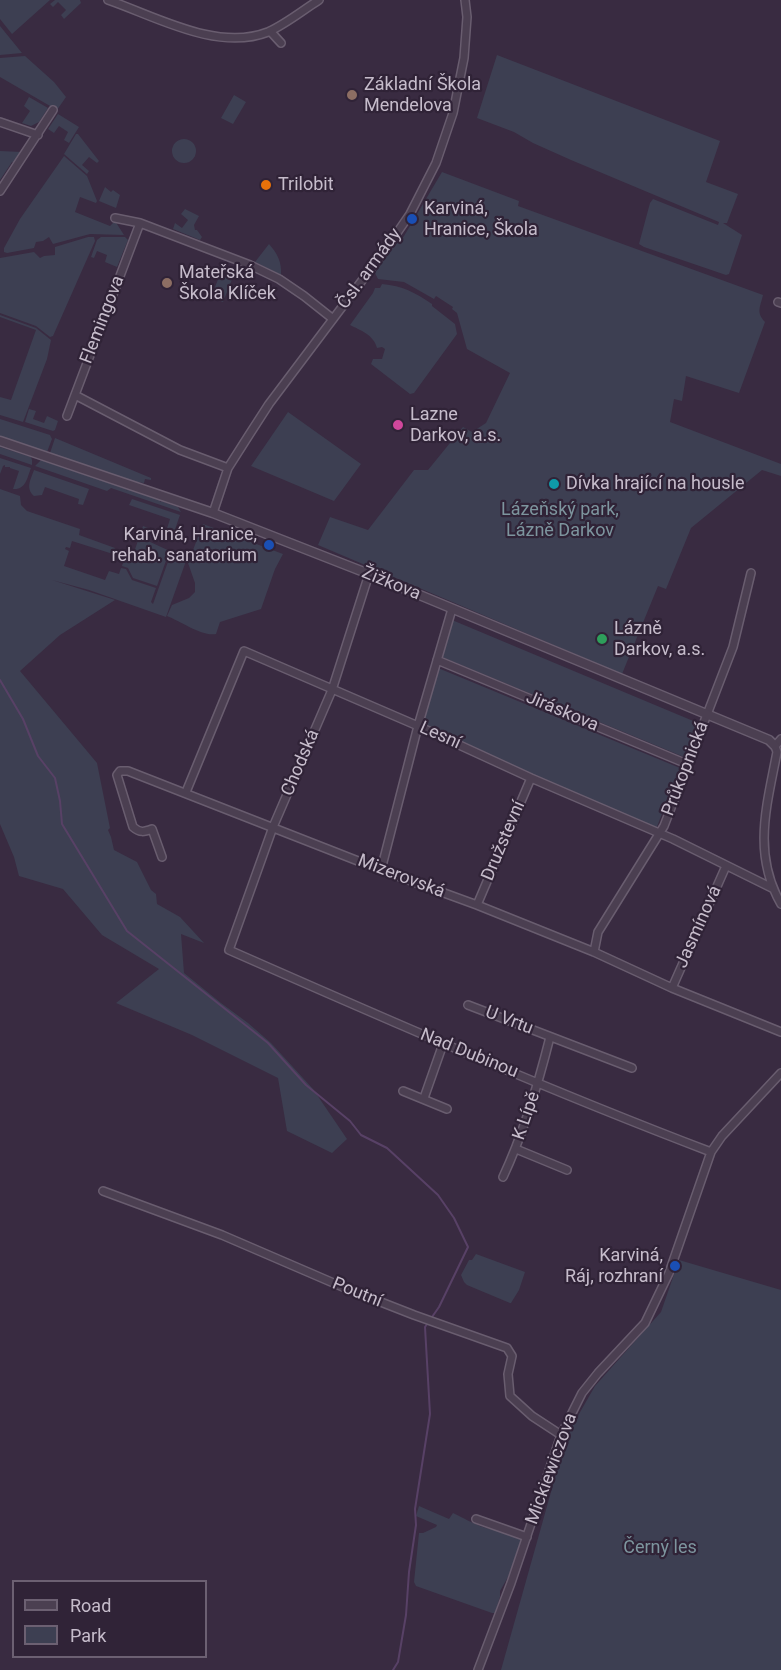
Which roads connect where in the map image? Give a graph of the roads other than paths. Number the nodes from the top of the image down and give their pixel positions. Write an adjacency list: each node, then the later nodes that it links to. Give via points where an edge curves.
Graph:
1 (108, 0): 4 (street, via 208,35 239,38)
2 (319, 0): 4 (street)
3 (465, 0): 12 (street, Čsl. armády, via 464,58 453,114 436,163 410,214)
4 (270, 31): 5 (street)
5 (281, 43)
6 (54, 110): 8 (street)
7 (0, 122): 8 (street)
8 (38, 135): 9 (street)
9 (0, 191)
10 (115, 218): 11 (street)
11 (140, 223): 12 (street, via 279,279); 13 (street, Flemingova)
12 (333, 319): 16 (street, Čsl. armády, via 269,404)
13 (75, 395): 14 (street, Flemingova); 16 (street, via 180,450)
14 (67, 416)
15 (0, 441): 17 (street, Žižkova)
16 (228, 468): 17 (street, Čsl. armády)
17 (213, 513): 19 (street, Žižkova)
18 (751, 573): 23 (street, Průkopnická, via 733,647)
19 (369, 574): 20 (street, Žižkova); 22 (street, Chodská)
20 (452, 609): 21 (street); 23 (street, Žižkova)
21 (437, 660): 24 (street); 27 (street, Jiráskova)
22 (332, 690): 24 (street, Lesní); 29 (street, Lesní, via 244,651); 30 (street, Chodská)
23 (706, 715): 25 (street, Žižkova); 27 (street, Průkopnická)
24 (418, 726): 28 (street, Lesní); 34 (street)
25 (778, 742): 26 (street)
26 (778, 763): 35 (street, via 763,833)
27 (687, 764): 31 (street, Průkopnická)
28 (531, 778): 31 (street, Lesní); 37 (street, Družstevní)
29 (186, 792): 30 (street, Mizerovská); 32 (street, Mizerovská, via 128,771 117,775 133,827 144,832 152,829)
30 (273, 827): 34 (street, Mizerovská); 38 (street, Chodská)
31 (660, 834): 33 (street, Lesní); 39 (street, Průkopnická, via 598,932)
32 (162, 857)
33 (726, 866): 35 (street, Lesní); 40 (street, Jasmínová)
34 (381, 870): 37 (street, Mizerovská)
35 (772, 888): 36 (street)
36 (781, 904)
37 (477, 905): 39 (street, Mizerovská)
38 (229, 950): 44 (street, Nad Dubinou)
39 (594, 952): 40 (street, Mizerovská)
40 (672, 988): 42 (street, Mizerovská)
41 (468, 1005): 43 (street, U Vrtu)
42 (781, 1032)
43 (550, 1037): 45 (street, U Vrtu); 47 (street, U Vrtu)
44 (443, 1044): 47 (street, Nad Dubinou); 49 (street)
45 (632, 1068)
46 (781, 1073): 52 (street, Mickiewiczova)
47 (539, 1082): 51 (street, K Lípě); 52 (street, Nad Dubinou)
48 (403, 1091): 49 (street)
49 (424, 1098): 50 (street)
50 (447, 1109)
51 (516, 1149): 53 (street, K Lípě); 54 (street, K Lípě)
52 (711, 1152): 56 (street, Mickiewiczova, via 650,1316 582,1393)
53 (567, 1170)
54 (503, 1177)
55 (104, 1191): 56 (street, Poutní, via 507,1348 512,1356 508,1374 510,1396)
56 (561, 1435): 58 (street, Mickiewiczova)
57 (476, 1519): 58 (street)
58 (527, 1537): 59 (street, Mickiewiczova)
59 (478, 1670)

